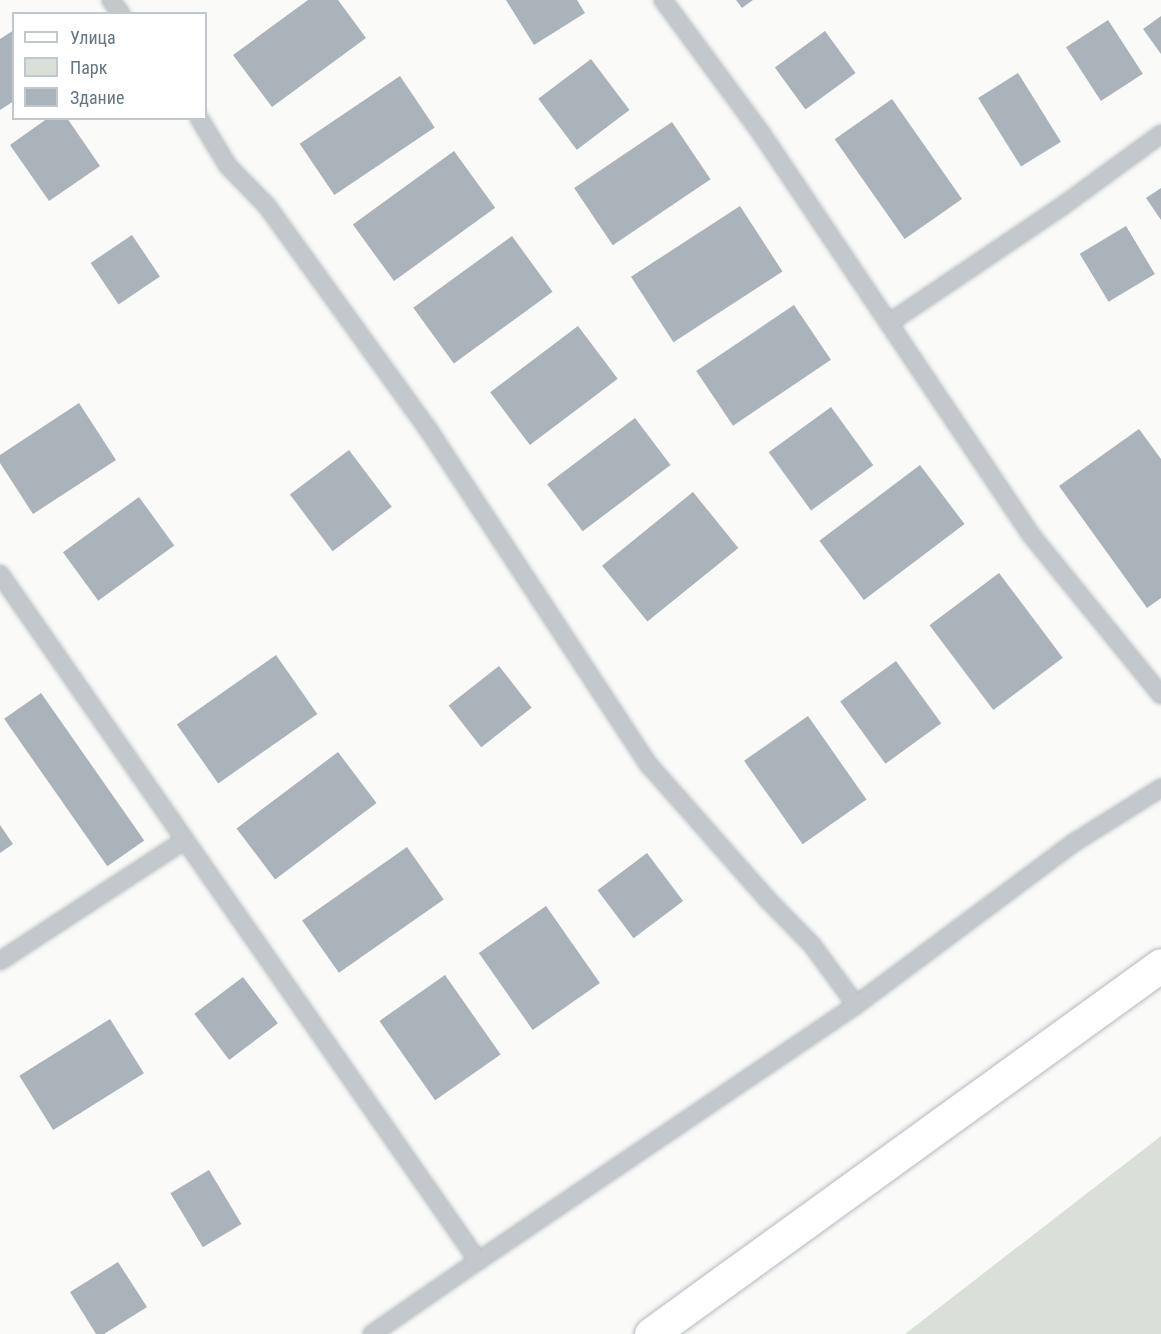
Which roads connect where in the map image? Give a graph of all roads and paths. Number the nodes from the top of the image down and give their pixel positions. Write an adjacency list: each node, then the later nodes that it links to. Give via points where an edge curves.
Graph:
1 (663, 0): 4 (lane, via 761,133)
2 (200, 120): 11 (lane, via 228,166 267,206 428,429 650,765 812,945)
3 (1161, 134): 4 (lane)
4 (889, 323): 6 (lane, via 1031,535)
5 (0, 574): 8 (lane)
6 (1161, 695)
7 (1161, 788): 11 (lane, via 1075,842)
8 (185, 840): 9 (lane); 12 (lane)
9 (0, 962)
10 (1161, 964): 14 (main road)
11 (856, 1005): 12 (lane)
12 (478, 1262): 13 (lane)
13 (372, 1334)
14 (651, 1334)

